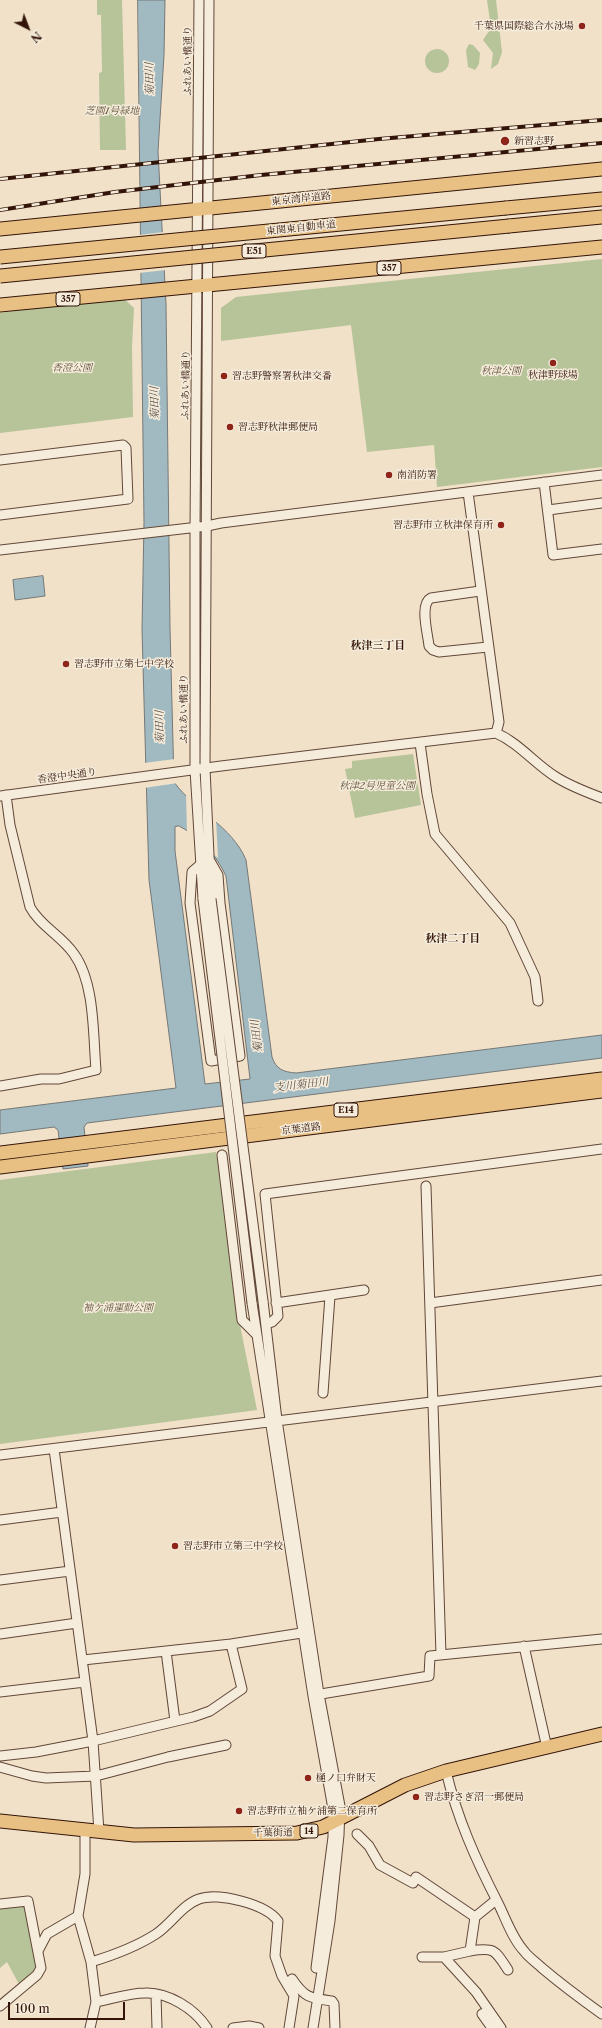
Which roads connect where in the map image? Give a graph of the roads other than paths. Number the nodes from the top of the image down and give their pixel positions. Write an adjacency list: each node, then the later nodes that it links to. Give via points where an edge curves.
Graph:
1 (199, 0): 5 (street, ふれあい橋通り)
2 (209, 0): 5 (street, ふれあい橋通り)
3 (602, 170): 5 (highway, 東京湾岸道路)
4 (602, 199): 9 (highway, 東関東自動車道 / E51, bridge)
5 (197, 209): 7 (highway, 東京湾岸道路); 11 (street, ふれあい橋通り)
6 (602, 217): 10 (highway, 東関東自動車道 / E51, bridge)
7 (0, 229)
8 (602, 247): 11 (highway, 357)
9 (0, 258)
10 (0, 276)
11 (203, 286): 12 (highway, 357); 20 (street, ふれあい橋通り); 21 (street, ふれあい橋通り)
12 (0, 306)
13 (0, 460): 19 (street, via 123,445 126,448 128,499)
14 (602, 475): 15 (street)
15 (544, 482): 16 (street); 18 (street)
16 (468, 492): 20 (street); 24 (street)
17 (602, 503): 18 (street)
18 (548, 510): 22 (street, via 553,555)
19 (0, 515)
20 (207, 526): 21 (street); 28 (street, ふれあい橋通り)
21 (195, 528): 23 (street); 29 (street, ふれあい橋通り)
22 (602, 549)
23 (0, 550)
24 (480, 591): 25 (street); 25 (street, via 427,600 424,606 429,646 440,652)
25 (488, 647): 26 (street, via 499,722)
26 (496, 733): 27 (street, 香澄中央通り); 31 (street, via 506,737 556,777)
27 (420, 743): 28 (street, 香澄中央通り); 35 (street, via 435,834 510,923 535,977)
28 (205, 768): 29 (street, 香澄中央通り); 32 (street, ふれあい橋通り)
29 (195, 770): 30 (street, 香澄中央通り); 33 (street, ふれあい橋通り)
30 (3, 796): 37 (street, via 30,907 35,916 73,952 84,972 96,1070 59,1079 41,1079)
31 (602, 798)
32 (210, 860): 33 (street, via 218,874 240,1056 211,1061 190,903 192,872); 34 (street, ふれあい橋通り)
33 (200, 865): 34 (street, ふれあい橋通り)
34 (207, 899): 49 (street, bridge); 50 (street, bridge)
35 (538, 1001)
36 (602, 1079): 40 (highway, 京葉道路 / E14)
37 (0, 1086)
38 (602, 1091): 42 (highway, 京葉道路 / E14)
39 (602, 1149): 47 (street, via 266,1194)
40 (0, 1153)
41 (222, 1155): 50 (street, via 242,1320)
42 (0, 1167)
43 (426, 1186): 48 (street)
44 (602, 1280): 48 (street)
45 (364, 1290): 46 (street)
46 (330, 1296): 47 (street); 52 (street)
47 (276, 1303): 49 (street, via 278,1316)
48 (430, 1303): 53 (street)
49 (266, 1324): 54 (street)
50 (256, 1334): 54 (street)
51 (602, 1380): 53 (street)
52 (323, 1393)
53 (434, 1401): 54 (street); 68 (street)
54 (273, 1420): 55 (street); 62 (street)
55 (54, 1449): 56 (street); 57 (street)
56 (0, 1455)
57 (62, 1512): 58 (street); 59 (street)
58 (0, 1520)
59 (70, 1571): 60 (street); 61 (street)
60 (0, 1580)
61 (78, 1623): 63 (street); 69 (street)
62 (306, 1632): 65 (street); 72 (street)
63 (0, 1634)
64 (602, 1639): 66 (street)
65 (231, 1644): 67 (street); 73 (street, via 242,1689 210,1711)
66 (524, 1646): 68 (street); 77 (street)
67 (166, 1651): 69 (street); 73 (street)
68 (441, 1655): 72 (street, via 430,1656 429,1676)
69 (82, 1660): 70 (street)
70 (85, 1682): 71 (street); 75 (street)
71 (0, 1692)
72 (316, 1695): 83 (street, via 340,1806)
73 (175, 1721): 75 (street)
74 (602, 1734): 77 (highway, 千葉街道 / 14)
75 (93, 1741): 78 (street); 81 (street)
76 (226, 1746): 81 (street)
77 (547, 1748): 80 (highway, 千葉街道 / 14)
78 (0, 1756)
79 (0, 1767): 81 (street, via 46,1778)
80 (446, 1770): 83 (highway, 千葉街道 / 14, via 405,1784); 87 (street, via 464,1832)
81 (96, 1776): 85 (street)
82 (0, 1821): 84 (highway, 千葉街道 / 14)
83 (337, 1821): 85 (highway, 千葉街道 / 14, via 297,1833 134,1835); 99 (street, via 330,1921)
84 (85, 1830): 85 (highway, 千葉街道 / 14); 89 (street, via 85,1874)
85 (99, 1832)
86 (357, 1834): 90 (street, via 380,1865 413,1883 416,1877)
87 (496, 1900): 90 (street); 103 (street, via 524,1952 568,1990)
88 (0, 1904): 91 (street, via 28,1901)
89 (78, 1916): 91 (street, via 47,1934); 95 (street)
90 (475, 1917): 92 (street)
91 (38, 1951): 101 (street, via 41,1968 37,1975)
92 (470, 1951): 94 (street); 96 (street, via 487,1948 493,1950)
93 (422, 1957): 94 (street)
94 (444, 1957): 102 (street, via 476,1992)
95 (91, 1962): 97 (street, via 125,1952 157,1933 197,1900 208,1896 230,1898 274,1916 278,1921 275,1956); 100 (street)
96 (508, 1970)
97 (282, 1976): 99 (street, via 288,1974 300,1991); 109 (street, via 294,1996)
98 (156, 1995): 100 (street, via 145,1993); 105 (street); 106 (street, via 181,2003 200,2018)
99 (315, 1999): 110 (street); 111 (street); 112 (street, via 332,2001 334,2004)
100 (96, 2002): 104 (street)
101 (0, 2006)
102 (488, 2011): 113 (street, via 482,2014); 114 (street)
103 (602, 2014)
104 (90, 2028)
105 (157, 2028)
106 (207, 2028)
107 (233, 2028): 108 (street)
108 (259, 2028)
109 (288, 2028)
110 (309, 2028)
111 (313, 2028)
112 (334, 2028)
113 (492, 2028)
114 (501, 2028)

